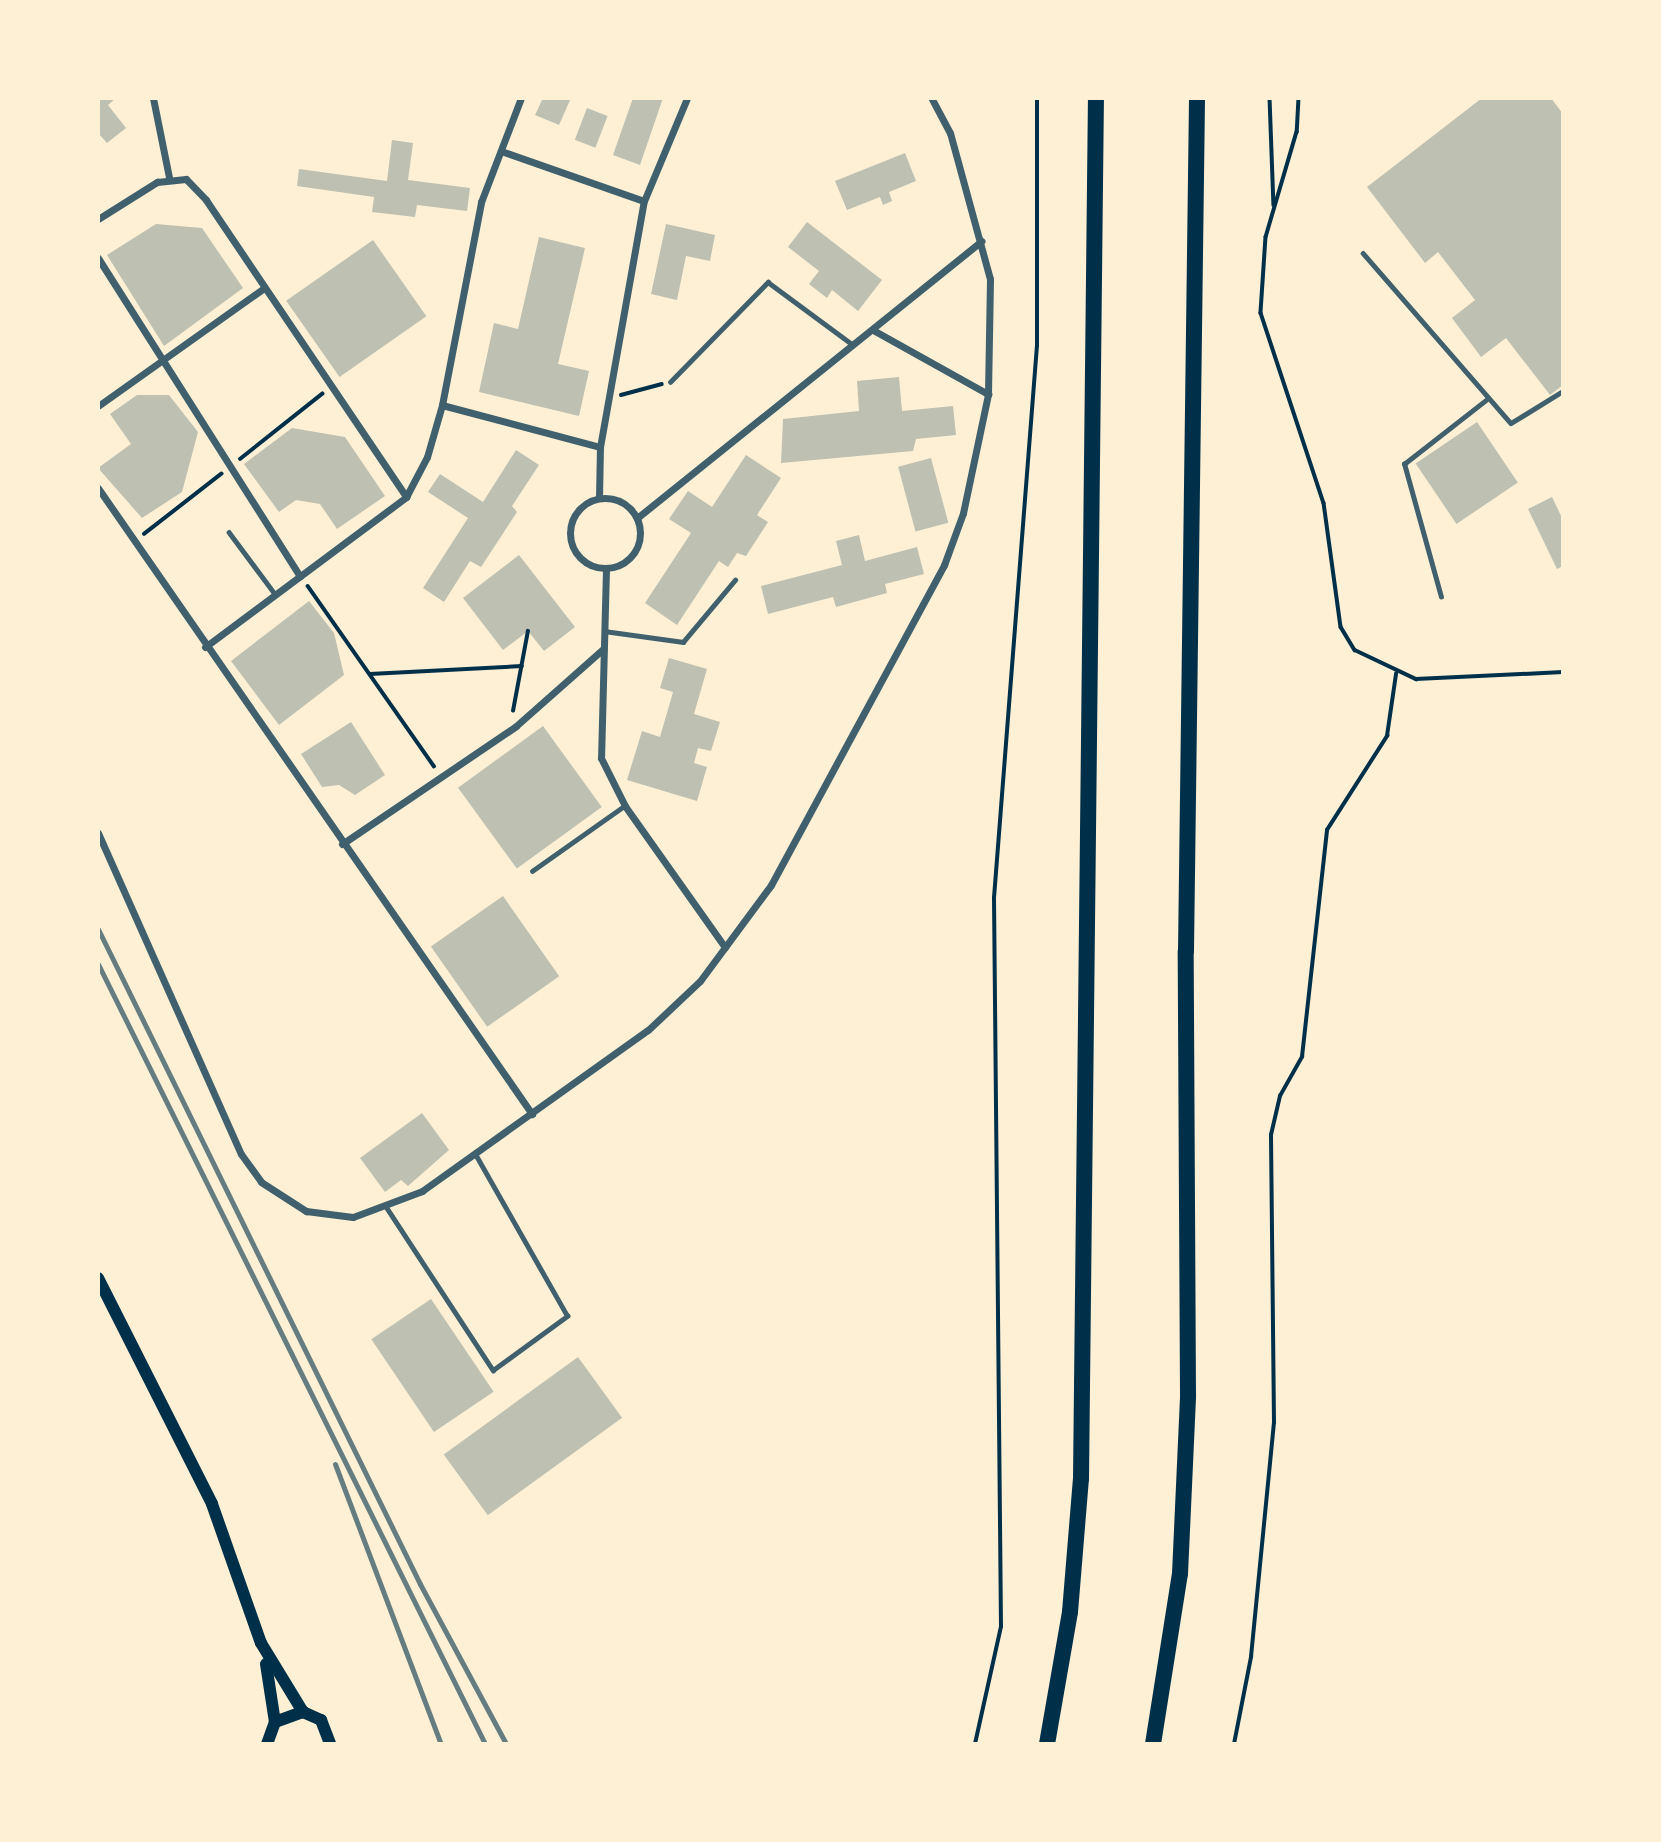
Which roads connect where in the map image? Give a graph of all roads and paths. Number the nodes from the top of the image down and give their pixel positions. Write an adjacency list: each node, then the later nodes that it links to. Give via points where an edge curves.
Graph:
1 (153, 98): 11 (street)
2 (521, 98): 10 (street)
3 (687, 98): 12 (street)
4 (932, 98): 15 (street, via 950,133)
5 (1037, 98): 64 (path, via 1037,346 994,898 1001,1627)
6 (1096, 98): 65 (highway, via 1081,1479 1070,1612)
7 (1197, 98): 66 (highway, via 1186,951 1188,1395 1180,1574)
8 (1270, 98): 13 (path)
9 (1299, 98): 13 (path, via 1297,132)
10 (501, 151): 12 (street); 27 (street, via 481,202)
11 (169, 177): 14 (street); 18 (street, via 186,179 206,200)
12 (644, 201): 25 (street)
13 (1274, 211): 47 (path, via 1262,267 1261,313 1324,503 1341,626 1355,650)
14 (98, 219)
15 (981, 241): 19 (street); 24 (street, via 990,279)
16 (1363, 253): 26 (lane)
17 (98, 258): 21 (street)
18 (264, 288): 21 (street); 31 (street)
19 (873, 330): 20 (street); 24 (street)
20 (854, 346): 22 (lane, via 768,282); 33 (street)
21 (162, 361): 28 (street); 36 (street)
22 (670, 382): 25 (path)
23 (1563, 391): 26 (lane, via 1511,423)
24 (988, 394): 54 (street, via 963,513 944,565 814,810)
25 (609, 398): 29 (street)
26 (1486, 400): 39 (lane, via 1404,464)
27 (442, 405): 29 (street); 31 (street, via 427,457)
28 (98, 406)
29 (600, 447): 32 (street)
30 (98, 488): 42 (street)
31 (407, 497): 36 (street)
32 (599, 498): 33 (street, via 621,502); 35 (street, via 572,519 570,542 583,562)
33 (637, 518): 35 (street, via 635,552)
34 (229, 532): 38 (lane)
35 (606, 569): 41 (street)
36 (300, 576): 38 (street); 46 (path)
37 (735, 580): 41 (lane, via 684,642)
38 (275, 594): 42 (street)
39 (1441, 597)
40 (528, 631): 44 (path)
41 (603, 631): 43 (street)
42 (205, 647): 52 (street)
43 (603, 649): 48 (street); 50 (street, via 601,758)
44 (522, 666): 46 (path); 48 (path)
45 (1563, 672): 47 (path, via 1459,680)
46 (370, 674): 49 (path)
47 (1395, 674): 67 (path, via 1387,736 1327,831 1302,1057 1280,1096 1271,1135 1274,1423 1251,1657)
48 (509, 730): 49 (street)
49 (442, 776): 52 (street)
50 (625, 806): 53 (lane); 54 (street)
51 (98, 833): 57 (street, via 241,1154 261,1182 283,1199 329,1217)
52 (342, 844): 55 (street)
53 (533, 871)
54 (725, 947): 55 (street, via 648,1030)
55 (532, 1114): 56 (street)
56 (475, 1154): 57 (street); 57 (lane, via 568,1316 493,1370)
57 (387, 1208)
58 (98, 1278): 59 (main road, via 212,1504)
59 (261, 1643): 60 (main road); 61 (main road)
60 (303, 1712): 61 (main road); 63 (main road, via 321,1720)
61 (275, 1722): 62 (main road)
62 (267, 1744)
63 (330, 1744)
64 (975, 1744)
65 (1047, 1744)
66 (1153, 1744)
67 (1234, 1744)

